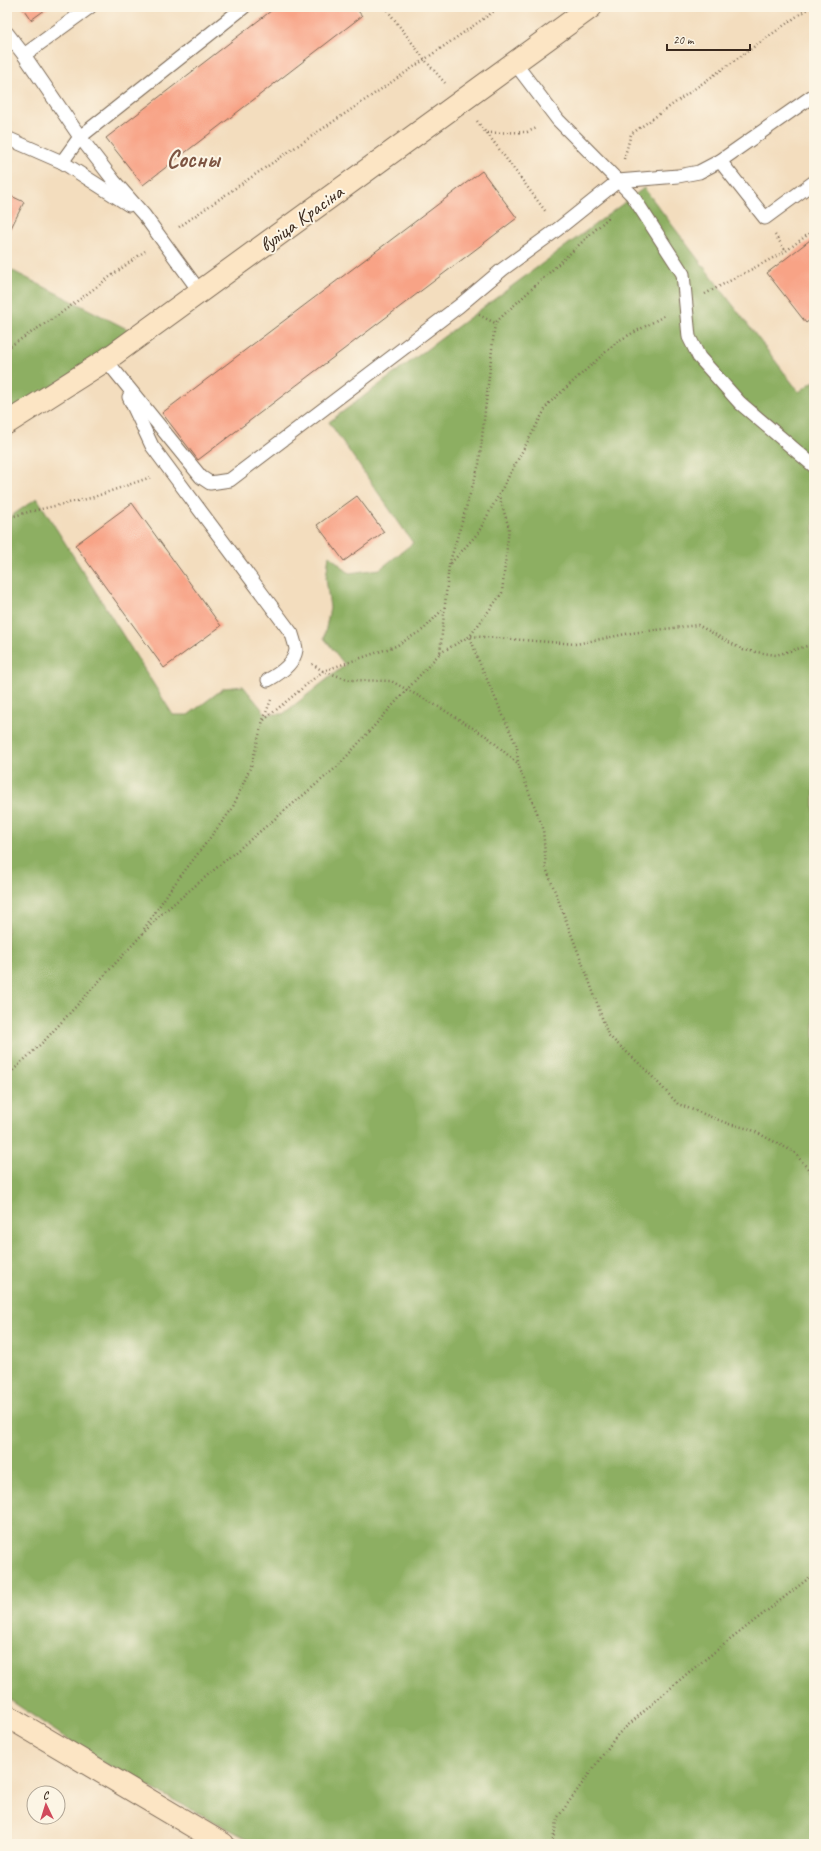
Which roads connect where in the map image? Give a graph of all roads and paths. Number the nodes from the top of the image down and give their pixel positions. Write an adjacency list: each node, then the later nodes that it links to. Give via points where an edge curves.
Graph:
1 (90, 7): 7 (lane)
2 (244, 7): 11 (lane)
3 (500, 7): 21 (path)
4 (591, 7): 8 (street, вуліца Красіна)
5 (810, 7): 15 (path, via 631,134)
6 (7, 33): 7 (lane)
7 (24, 55): 11 (lane)
8 (514, 62): 15 (lane, via 558,120); 22 (street, вуліца Красіна)
9 (814, 96): 13 (lane)
10 (486, 133): 19 (path)
11 (80, 137): 14 (lane); 18 (lane)
12 (7, 138): 14 (lane)
13 (720, 161): 15 (lane, via 699,172); 16 (lane, via 765,218)
14 (62, 162): 18 (lane)
15 (618, 181): 17 (lane); 19 (lane)
16 (814, 182)
17 (632, 195): 23 (lane, via 683,274); 32 (path, via 495,323 479,464)
18 (144, 215): 21 (lane)
19 (558, 228): 26 (lane, via 230,480 210,483 201,477)
20 (814, 230): 23 (path, via 786,251)
21 (161, 239): 22 (lane); 24 (path, via 57,316)
22 (200, 292): 25 (street, вуліца Красіна)
23 (686, 304): 28 (lane, via 689,337 699,356 740,403); 30 (path, via 618,342 548,404)
24 (7, 348)
25 (106, 360): 26 (lane); 27 (street, вуліца Красіна)
26 (122, 381): 29 (lane, via 152,446)
27 (7, 423)
28 (814, 466)
29 (175, 477): 31 (path, via 151,477 91,498); 37 (lane, via 292,634 296,650)
30 (499, 496): 32 (path, via 478,532); 34 (path, via 509,528 502,593)
31 (7, 518)
32 (449, 565): 33 (path)
33 (445, 607): 36 (path); 39 (path, via 424,629 396,646)
34 (470, 636): 35 (path, via 576,644 631,633 698,626 743,650 776,655); 36 (path); 43 (path, via 477,658 517,747)
35 (814, 644)
36 (440, 653): 41 (path)
37 (289, 663): 40 (lane, via 281,673); 42 (path)
38 (315, 666): 39 (path)
39 (323, 671): 41 (path, via 350,680 391,681); 42 (path)
40 (268, 680)
41 (407, 690): 43 (path, via 489,738); 44 (path, via 338,766 158,916)
42 (263, 720): 44 (path, via 251,766 232,809 170,890)
43 (518, 764): 46 (path, via 543,828 546,868 608,1035 678,1104 729,1124 750,1129 794,1152)
44 (140, 936): 45 (path, via 44,1040)
45 (7, 1076)
46 (814, 1176)
47 (814, 1574): 50 (path, via 689,1672 618,1734 558,1817)
48 (7, 1716): 49 (street)
49 (223, 1844)
50 (552, 1844)

